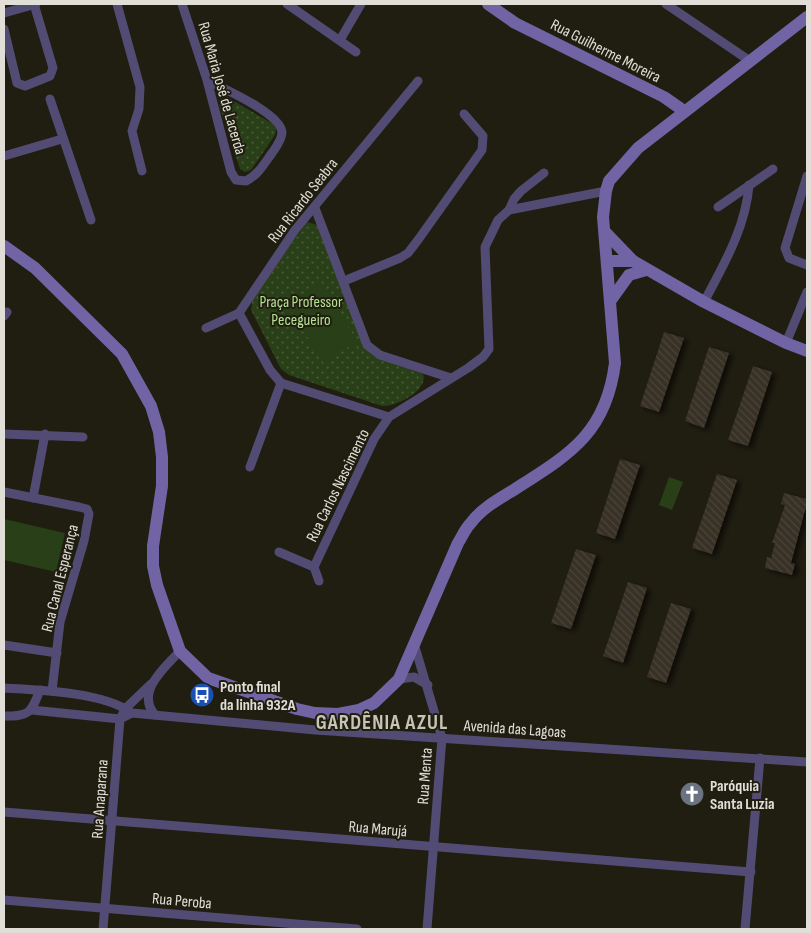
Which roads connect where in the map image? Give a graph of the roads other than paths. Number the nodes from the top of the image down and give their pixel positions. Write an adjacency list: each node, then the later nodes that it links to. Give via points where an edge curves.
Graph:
1 (35, 4): 8 (street); 10 (street, via 53,68 50,76 25,86 17,82)
2 (116, 4): 22 (street, via 140,87 139,109 132,131)
3 (182, 4): 14 (street, Rua Maria José de Lacerda)
4 (287, 4): 11 (street)
5 (361, 4): 11 (street)
6 (488, 4): 17 (main road, Rua Guilherme Moreira, via 515,23 664,97)
7 (666, 4): 13 (street)
8 (4, 13)
9 (807, 17): 13 (main road)
10 (4, 29)
11 (340, 40): 12 (street)
12 (356, 52)
13 (750, 61): 17 (main road)
14 (207, 80): 14 (street, Rua Maria José de Lacerda, via 231,172 236,180 246,181 259,171 281,140 282,132 270,117)
15 (418, 81): 28 (street, Rua Ricardo Seabra)
16 (50, 99): 19 (street)
17 (684, 111): 26 (main road, via 638,148 609,181)
18 (464, 114): 37 (street, via 483,136 482,150 418,240 400,258)
19 (62, 139): 20 (street); 30 (street)
20 (4, 156)
21 (773, 169): 25 (street)
22 (142, 171)
23 (544, 173): 29 (street, Rua Carlos Nascimento, via 521,191)
24 (807, 176): 35 (street, via 785,248 789,258)
25 (749, 186): 27 (street); 40 (street, via 731,250)
26 (606, 191): 29 (street); 31 (main road)
27 (718, 207)
28 (315, 208): 37 (street); 41 (street, Rua Ricardo Seabra, via 295,230)
29 (509, 210): 45 (street, Rua Carlos Nascimento, via 498,220 485,247 489,349 483,357)
30 (91, 220)
31 (605, 232): 33 (main road); 34 (main road)
32 (4, 246): 59 (main road, via 35,268 122,354 151,406 162,457 153,566 164,609)
33 (607, 261): 34 (main road); 39 (main road)
34 (633, 261): 36 (main road)
35 (807, 265)
36 (646, 270): 39 (main road, via 629,275); 40 (main road)
37 (344, 282): 45 (street, via 368,345 380,355)
38 (807, 292): 43 (street)
39 (611, 300): 58 (main road, via 615,363 606,403 595,423 565,458 482,510 469,524)
40 (704, 302): 43 (main road)
41 (239, 312): 42 (street, Rua Ricardo Seabra); 46 (street, via 270,370)
42 (206, 328)
43 (786, 343): 44 (main road)
44 (807, 350)
45 (451, 378): 47 (street, Rua Carlos Nascimento)
46 (281, 383): 47 (street); 51 (street)
47 (389, 417): 55 (street, Rua Carlos Nascimento, via 374,439)
48 (4, 434): 49 (street)
49 (46, 434): 50 (street); 53 (street)
50 (82, 437)
51 (250, 468)
52 (4, 492): 53 (street)
53 (33, 498): 60 (street, Rua Canal Esperança, via 87,510 88,523 64,603)
54 (279, 552): 55 (street, Rua Carlos Nascimento)
55 (314, 566): 56 (street, Rua Carlos Nascimento)
56 (319, 581)
57 (4, 645): 60 (street)
58 (415, 647): 61 (main road); 63 (street, Rua Menta)
59 (180, 651): 61 (main road, via 208,678 315,713 338,714 359,710 380,698); 62 (street)
60 (57, 653): 66 (street, Rua Canal Esperança)
61 (399, 679): 63 (street, via 414,677)
62 (151, 684): 68 (street); 69 (street, via 150,707)
63 (428, 686): 72 (street, Rua Menta)
64 (4, 688): 65 (street, Avenida das Lagoas)
65 (40, 690): 66 (street, Avenida das Lagoas); 67 (street)
66 (52, 691): 68 (street, Avenida das Lagoas, via 111,702)
67 (32, 710): 70 (street, via 20,716); 71 (street)
68 (129, 711): 69 (street, Avenida das Lagoas); 71 (street)
69 (155, 715): 72 (street, Avenida das Lagoas)
70 (4, 716)
71 (120, 719): 76 (street, Rua Anaparana)
72 (442, 738): 73 (street, Avenida das Lagoas); 77 (street, Rua Menta)
73 (760, 758): 74 (street, Avenida das Lagoas); 78 (street)
74 (807, 762)
75 (4, 812): 76 (street, Rua Marujá)
76 (112, 821): 77 (street, Rua Marujá); 80 (street, Rua Anaparana)
77 (434, 848): 78 (street, Rua Marujá); 83 (street, Rua Menta)
78 (751, 872): 84 (street)
79 (4, 900): 80 (street, Rua Peroba)
80 (105, 908): 81 (street, Rua Anaparana); 82 (street, Rua Peroba)
81 (103, 929)
82 (357, 929)
83 (426, 929)
84 (745, 929)

